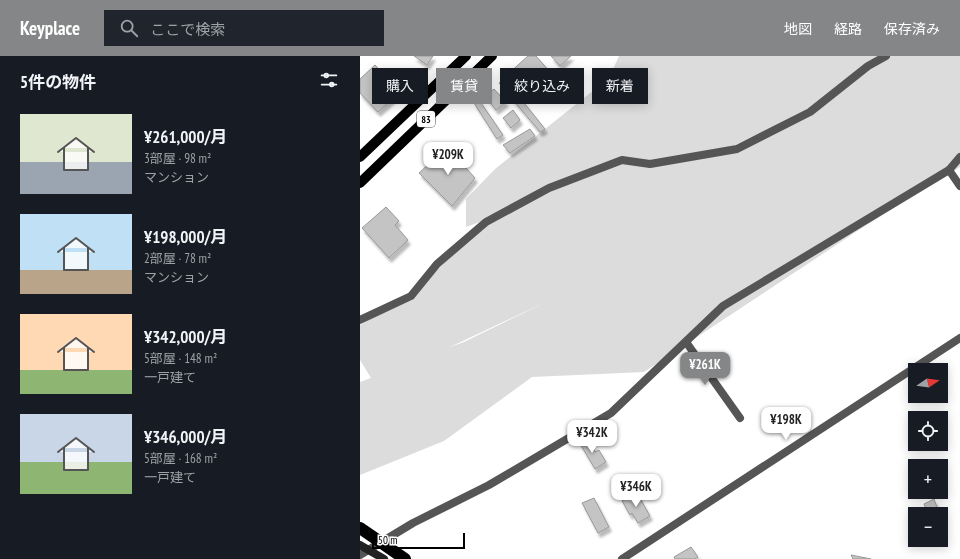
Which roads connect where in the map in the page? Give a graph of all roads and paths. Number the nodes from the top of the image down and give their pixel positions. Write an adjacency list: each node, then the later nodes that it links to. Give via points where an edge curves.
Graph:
1 (466, 56): 4 (main road, 83)
2 (492, 56): 7 (main road, 83)
3 (886, 56): 9 (street, via 868,66 810,112 737,148 650,164 622,160 549,188 486,222 437,264 412,296)
4 (360, 157)
5 (960, 157): 6 (street)
6 (949, 170): 8 (street); 11 (street, via 723,306)
7 (360, 183)
8 (960, 186)
9 (360, 320)
10 (960, 338): 20 (street)
11 (686, 342): 12 (street); 16 (street, via 611,413 489,485 413,523)
12 (740, 418)
13 (360, 528): 19 (highway)
14 (360, 545): 18 (street)
15 (360, 548): 17 (street)
16 (360, 555)
17 (375, 559)
18 (384, 559)
19 (405, 559)
20 (622, 559)

